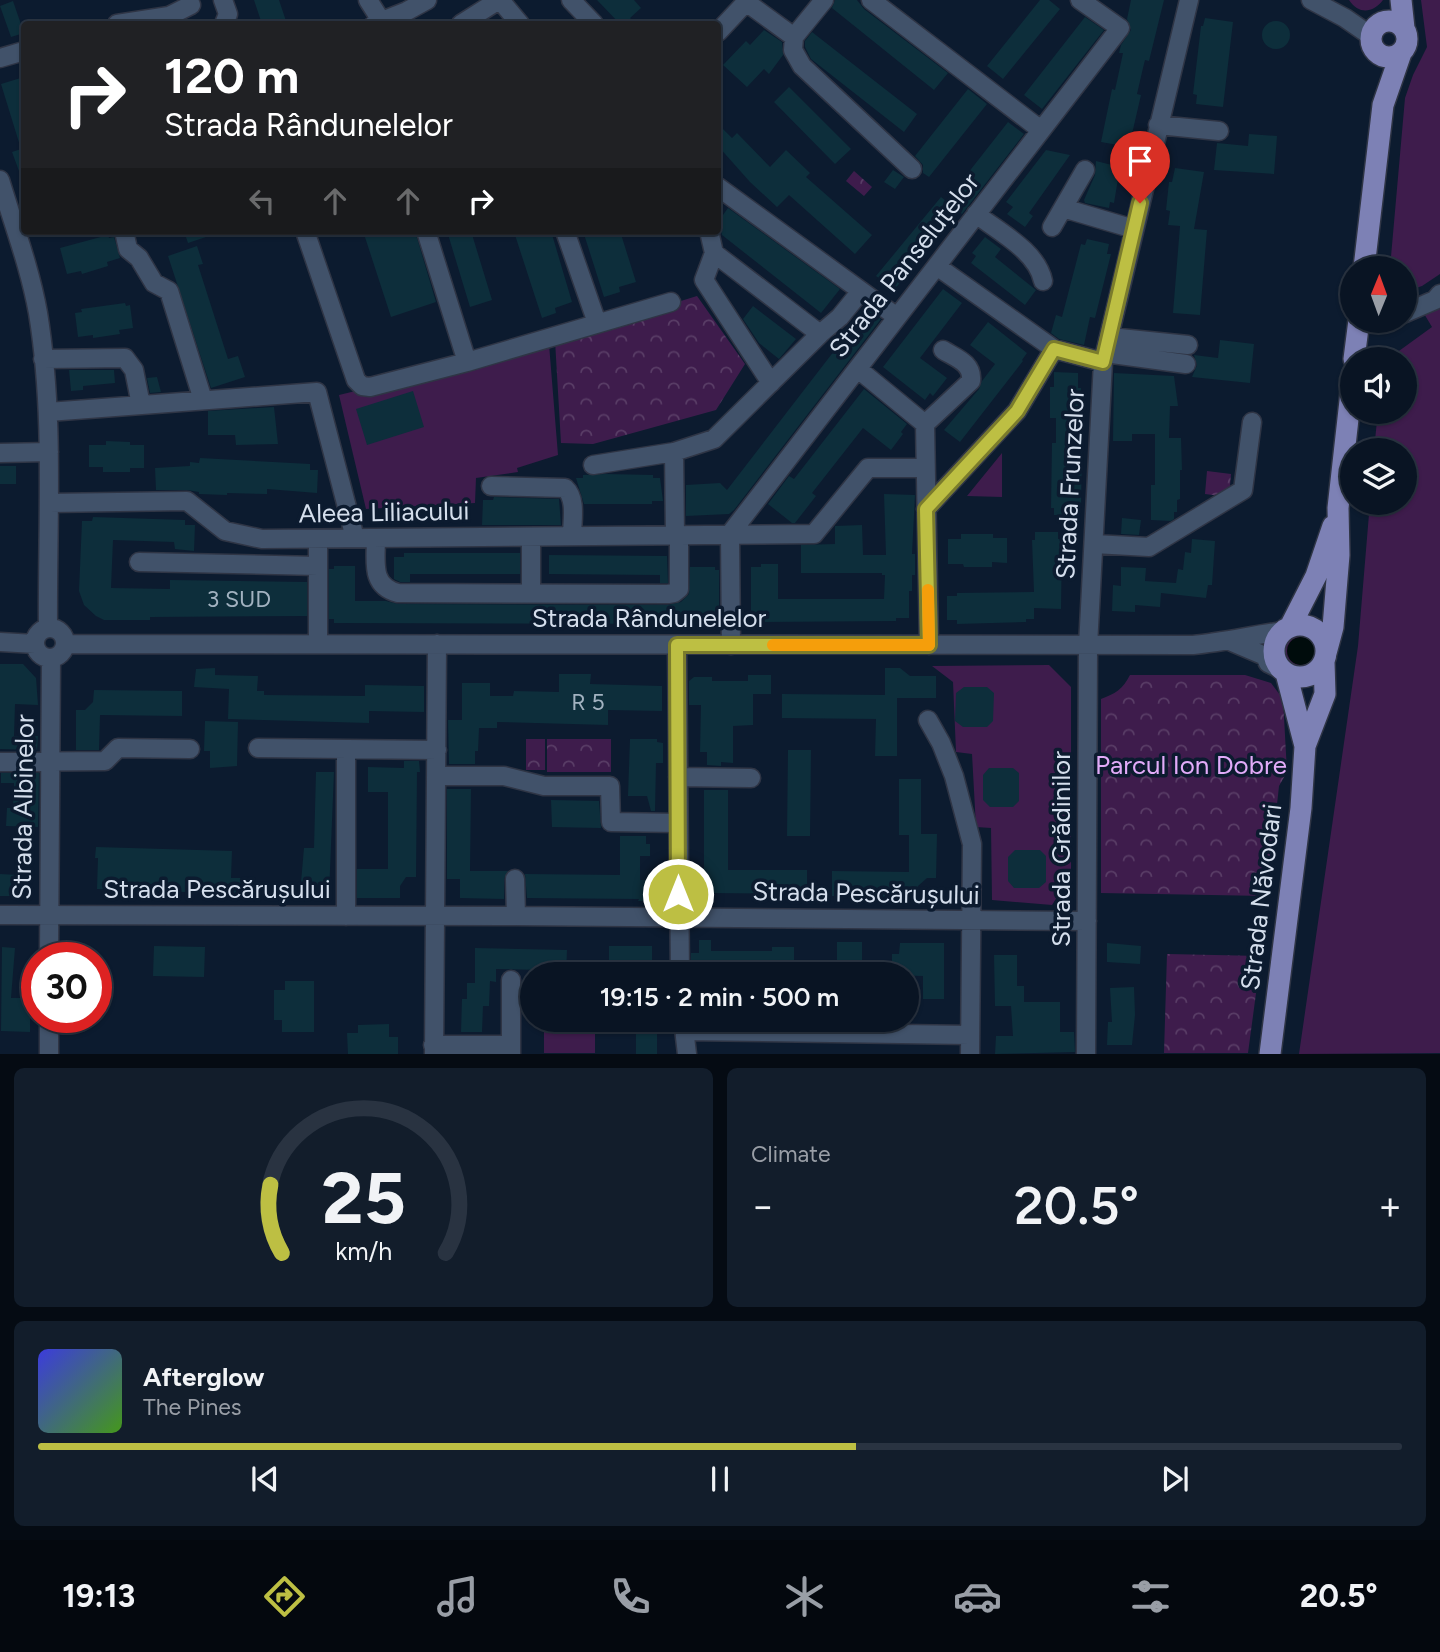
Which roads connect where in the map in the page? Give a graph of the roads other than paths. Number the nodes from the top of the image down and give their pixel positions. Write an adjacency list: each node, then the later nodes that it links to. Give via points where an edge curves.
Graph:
1 (223, 0): 17 (street, via 228,14)
2 (368, 0): 18 (street)
3 (426, 0): 19 (street)
4 (526, 0): 15 (street)
5 (571, 0): 21 (street)
6 (824, 0): 25 (street)
7 (871, 0): 31 (street)
8 (1080, 0): 31 (street, Strada Panseluțelor, via 1120,28)
9 (1189, 0): 30 (street, Strada Frunzelor)
10 (1311, 0): 24 (street)
11 (1389, 0): 24 (main road)
12 (1401, 0): 22 (main road)
13 (747, 1): 23 (street); 25 (street)
14 (192, 9): 16 (street)
15 (507, 9): 20 (street)
16 (136, 21)
17 (225, 21)
18 (377, 21)
19 (383, 21)
20 (470, 21)
21 (591, 21)
22 (1404, 28): 24 (main road, via 1394,22); 27 (main road, via 1407,38)
23 (721, 29)
24 (1374, 36): 27 (main road, via 1382,56); 29 (main road)
25 (794, 37): 33 (street, via 793,50 802,66)
26 (21, 52): 28 (street)
27 (1401, 53): 29 (main road)
28 (0, 58)
29 (1382, 105): 47 (main road)
30 (1158, 125): 32 (street); 40 (street, Strada Frunzelor)
31 (1041, 130): 38 (street, Strada Panseluțelor)
32 (1219, 131)
33 (912, 169)
34 (1085, 170): 37 (street)
35 (0, 180): 61 (street, via 32,286)
36 (721, 189): 50 (street)
37 (1063, 208): 39 (street); 40 (street)
38 (976, 215): 48 (street, Strada Panseluțelor); 49 (street, via 1029,255 1041,268)
39 (1052, 227)
40 (1133, 229): 60 (street, Strada Frunzelor)
41 (125, 235): 66 (street, via 128,249 155,283 169,291)
42 (306, 235): 62 (street, via 356,380 362,386)
43 (427, 235): 62 (street)
44 (566, 235): 55 (street)
45 (710, 235): 46 (street)
46 (714, 253): 56 (street); 65 (street, via 704,280)
47 (1365, 256)
48 (938, 267): 54 (street, Strada Panseluțelor); 58 (street)
49 (1043, 281)
50 (861, 291): 54 (street); 56 (street)
51 (1440, 294): 53 (street)
52 (671, 302): 55 (street)
53 (1418, 308)
54 (897, 317): 64 (street, Strada Panseluțelor)
55 (597, 323): 62 (street)
56 (820, 334): 65 (street)
57 (1188, 345): 60 (street)
58 (1054, 349): 60 (street); 80 (street, via 1017,411)
59 (943, 350): 70 (street, via 968,365 971,381)
60 (1106, 351): 63 (street); 88 (street, Strada Frunzelor)
61 (43, 359): 67 (street, via 125,358 135,370); 68 (street)
62 (467, 362)
63 (1185, 364)
64 (858, 369): 70 (street); 81 (street, Strada Panseluțelor)
65 (771, 383): 73 (street, via 714,439)
66 (203, 400): 67 (street); 85 (street, via 317,392)
67 (141, 405): 68 (street)
68 (48, 412): 72 (street)
69 (1252, 422): 88 (street, via 1243,490 1149,547)
70 (925, 424): 76 (street)
71 (1347, 424): 79 (main road, Strada Năvodari)
72 (48, 452): 74 (street); 78 (street)
73 (674, 452): 75 (street); 82 (street)
74 (0, 453)
75 (593, 465)
76 (925, 468): 80 (street); 81 (street, Aleea Liliacului, via 868,468 814,534)
77 (491, 486): 83 (street, via 565,488 572,500)
78 (49, 503): 87 (street, Aleea Liliacului, via 187,501 225,531 262,539); 92 (street)
79 (1338, 508): 93 (main road, Strada Năvodari, via 1324,555); 104 (main road, Strada Năvodari, via 1338,567)
80 (926, 509): 102 (street)
81 (730, 534): 82 (street, Aleea Liliacului); 101 (street)
82 (677, 535): 83 (street, Aleea Liliacului); 91 (street, via 680,581 674,593)
83 (572, 536): 84 (street, Aleea Liliacului)
84 (531, 537): 86 (street, Aleea Liliacului); 91 (street)
85 (355, 538): 86 (street, Aleea Liliacului); 87 (street, Aleea Liliacului)
86 (376, 538): 91 (street, via 376,570 386,590)
87 (318, 539): 90 (street)
88 (1094, 544): 103 (street, Strada Frunzelor)
89 (139, 562): 90 (street)
90 (318, 565): 98 (street)
91 (531, 593)
92 (48, 628): 96 (street, via 37,635); 97 (street, via 62,634)
93 (1287, 629): 95 (street, Strada Rândunelelor); 104 (main road, via 1308,626 1316,630 1326,645); 106 (main road, via 1274,649)
94 (0, 642): 96 (street)
95 (1232, 642): 103 (street, Strada Rândunelelor); 106 (street, Strada Rândunelelor, via 1265,656)
96 (35, 644): 105 (street, via 38,653)
97 (65, 644): 98 (street, Strada Rândunelelor); 105 (street, via 59,655)
98 (318, 644): 99 (street, Strada Rândunelelor)
99 (437, 644): 100 (street, Strada Rândunelelor); 112 (street)
100 (677, 645): 101 (street, Strada Rândunelelor); 116 (street)
101 (732, 645): 102 (street, Strada Rândunelelor)
102 (929, 645): 103 (street, Strada Rândunelelor)
103 (1088, 646): 127 (street, Strada Grădinilor)
104 (1326, 657): 106 (main road, via 1312,675 1294,677); 108 (main road, Strada Năvodari, via 1325,694)
105 (51, 658): 114 (street, Strada Albinelor)
106 (1284, 672): 108 (main road, Strada Năvodari)
107 (928, 720): 126 (street, via 954,776 972,844)
108 (1305, 746): 141 (main road, Strada Năvodari)
109 (258, 748): 110 (street)
110 (346, 748): 112 (street); 122 (street)
111 (190, 749): 114 (street, via 118,748 105,761)
112 (437, 750): 115 (street)
113 (0, 762): 114 (street)
114 (51, 763): 121 (street, Strada Albinelor)
115 (436, 776): 118 (street, via 504,776 544,786 610,786 611,822); 123 (street)
116 (677, 777): 117 (street); 118 (street)
117 (751, 778)
118 (678, 823): 125 (street)
119 (515, 878): 124 (street)
120 (0, 915): 121 (street, Strada Pescărușului)
121 (49, 915): 122 (street, Strada Pescărușului); 128 (street, Strada Albinelor)
122 (346, 916): 123 (street, Strada Pescărușului)
123 (434, 916): 124 (street, Strada Pescărușului); 135 (street)
124 (516, 916): 125 (street, Strada Pescărușului)
125 (678, 917): 126 (street, Strada Pescărușului); 129 (street)
126 (972, 921): 127 (street, Strada Pescărușului); 134 (street)
127 (1087, 921): 140 (street, Strada Grădinilor)
128 (49, 942)
129 (680, 962)
130 (511, 981): 136 (street)
131 (684, 1032): 138 (street)
132 (874, 1032): 134 (street)
133 (49, 1033): 137 (street)
134 (970, 1035): 139 (street)
135 (433, 1049): 136 (street)
136 (511, 1049)
137 (49, 1054)
138 (687, 1054)
139 (970, 1054)
140 (1086, 1054)
141 (1270, 1054)

